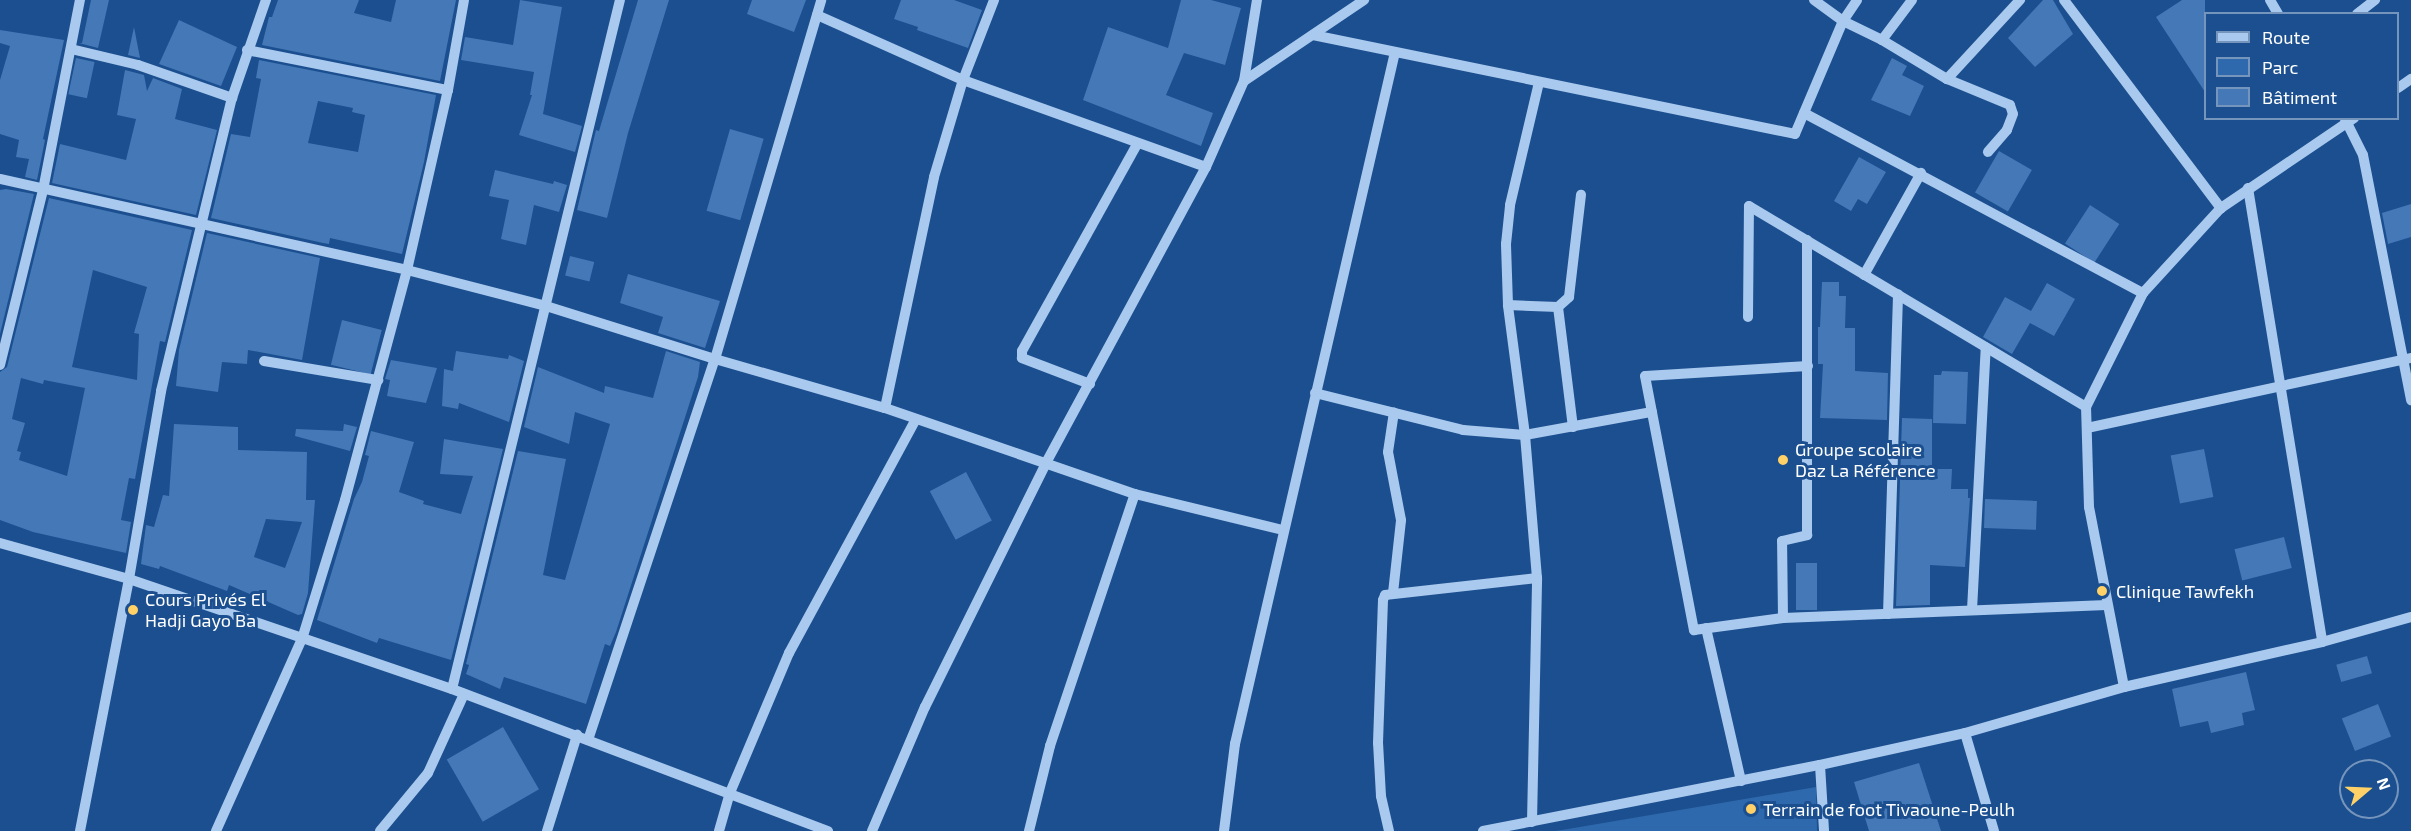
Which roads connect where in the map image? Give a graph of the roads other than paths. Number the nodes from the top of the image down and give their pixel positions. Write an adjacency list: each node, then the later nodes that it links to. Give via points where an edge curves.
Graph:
1 (80, 0): 20 (street)
2 (266, 0): 21 (street)
3 (464, 0): 27 (street)
4 (620, 0): 47 (street)
5 (821, 0): 16 (street)
6 (994, 0): 24 (street)
7 (1257, 0): 25 (street)
8 (1364, 0): 18 (street)
9 (1814, 0): 17 (street)
10 (1857, 0): 17 (street)
11 (1912, 0): 19 (street)
12 (2020, 0): 23 (street)
13 (2064, 0): 39 (street)
14 (2374, 0): 15 (street)
15 (2359, 12)
16 (817, 15): 24 (street); 52 (street)
17 (1843, 21): 19 (street); 29 (street)
18 (1313, 35): 22 (street); 25 (street)
19 (1882, 40): 23 (street)
20 (71, 48): 28 (street, via 138,65); 37 (street)
21 (247, 50): 27 (street); 28 (street)
22 (1395, 52): 26 (street); 59 (street)
23 (1947, 79): 32 (street, via 2010,105 2013,114 2007,130)
24 (963, 80): 31 (street); 62 (street, via 934,177)
25 (1244, 81): 33 (street)
26 (1539, 82): 29 (street, via 1795,134); 46 (street, via 1510,205 1506,244)
27 (448, 90): 42 (street)
28 (232, 98): 40 (street)
29 (1804, 113): 34 (street)
30 (2349, 120): 36 (street); 51 (street, via 2362,155)
31 (1137, 144): 33 (street); 57 (street, via 1022,351 1022,358)
32 (1988, 153)
33 (1206, 167): 57 (street)
34 (1921, 173): 43 (street); 44 (street)
35 (0, 179): 37 (street)
36 (2248, 188): 39 (street); 58 (street)
37 (43, 190): 40 (street); 54 (street)
38 (1581, 195): 48 (street, via 1569,297)
39 (2221, 208): 44 (street)
40 (202, 225): 42 (street); 74 (street, via 161,391)
41 (1807, 240): 43 (street); 49 (street, via 1749,206); 55 (street)
42 (407, 270): 47 (street); 56 (street)
43 (1864, 274): 45 (street)
44 (2143, 293): 61 (street)
45 (1898, 294): 50 (street); 78 (street)
46 (1508, 305): 48 (street); 68 (street)
47 (546, 306): 52 (street); 85 (street)
48 (1558, 307): 66 (street)
49 (1748, 317)
50 (1986, 347): 61 (street); 77 (street)
51 (2408, 358): 58 (street); 60 (street)
52 (715, 359): 62 (street); 89 (street)
53 (264, 361): 56 (street)
54 (0, 365)
55 (1808, 366): 64 (street, via 1645,376); 80 (street, via 1807,535 1782,541)
56 (378, 380): 82 (street)
57 (1090, 384): 69 (street)
58 (2280, 385): 67 (street); 83 (street)
59 (1315, 393): 63 (street); 71 (street)
60 (2411, 400)
61 (2086, 407): 67 (street)
62 (885, 408): 65 (street)
63 (1394, 412): 68 (street, via 1463,430); 75 (street, via 1388,452 1401,520)
64 (1652, 412): 66 (street); 81 (street, via 1694,630)
65 (916, 419): 69 (street); 92 (street, via 789,653)
66 (1573, 427): 68 (street)
67 (2087, 428): 76 (street, via 2089,507)
68 (1525, 435): 73 (street)
69 (1047, 462): 70 (street); 101 (street, via 925,707)
70 (1135, 494): 71 (street); 102 (street, via 1050,746)
71 (1283, 530): 103 (street, via 1231,763)
72 (0, 543): 74 (street)
73 (1537, 578): 75 (street); 93 (street)
74 (129, 579): 82 (street); 95 (street)
75 (1393, 593): 104 (street, via 1383,600 1378,743 1381,796)
76 (2107, 605): 77 (street); 84 (street)
77 (1972, 610): 78 (street)
78 (1888, 614): 80 (street)
79 (2411, 617): 83 (street)
80 (1783, 618): 81 (street)
81 (1706, 628): 91 (street)
82 (302, 639): 85 (street); 96 (street)
83 (2322, 642): 84 (street)
84 (2124, 687): 87 (street)
85 (452, 689): 86 (street)
86 (464, 694): 88 (street); 97 (street, via 428,773)
87 (1965, 733): 90 (street); 107 (street)
88 (578, 735): 89 (street); 98 (street)
89 (588, 740): 92 (street)
90 (1820, 765): 91 (street); 106 (street)
91 (1741, 781): 93 (street)
92 (729, 795): 99 (street); 100 (street)
93 (1532, 822): 94 (street)
94 (1513, 828): 105 (street)
95 (80, 831)
96 (216, 831)
97 (380, 831)
98 (547, 831)
99 (719, 831)
100 (828, 831)
101 (872, 831)
102 (1029, 831)
103 (1224, 831)
104 (1389, 831)
105 (1483, 831)
106 (1824, 831)
107 (1994, 831)

